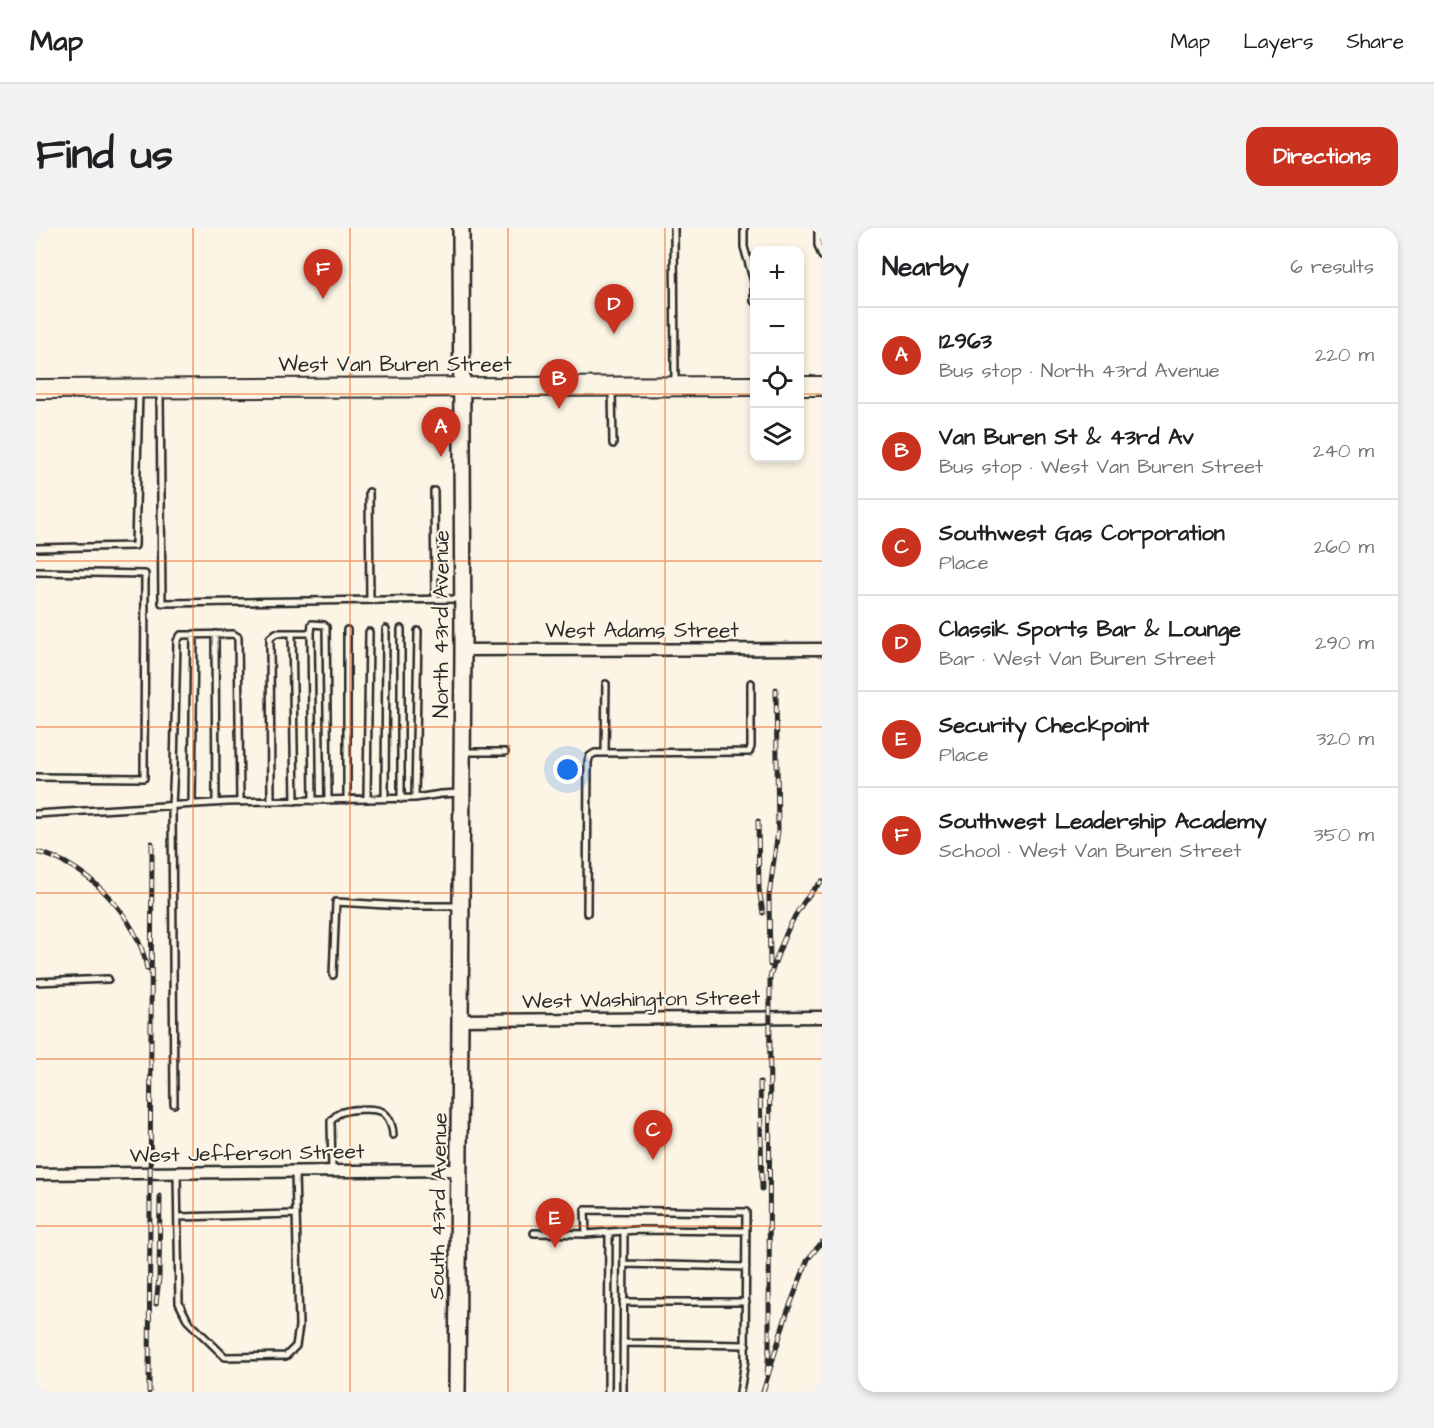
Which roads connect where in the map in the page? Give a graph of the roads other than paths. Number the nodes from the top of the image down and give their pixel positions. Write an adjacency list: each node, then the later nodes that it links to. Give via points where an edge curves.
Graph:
1 (461, 228): 7 (main road, North 43rd Avenue)
2 (674, 228): 9 (lane)
3 (744, 228): 6 (lane)
4 (818, 228): 5 (lane)
5 (822, 256)
6 (754, 300)
7 (462, 386): 8 (main road, West Van Buren Street); 14 (main road, West Van Buren Street); 22 (main road, North 43rd Avenue)
8 (612, 386): 9 (main road, West Van Buren Street); 16 (lane)
9 (675, 386): 10 (main road, West Van Buren Street)
10 (750, 386)
11 (804, 386): 12 (main road)
12 (822, 386)
13 (139, 388): 14 (main road, West Van Buren Street); 15 (main road, West Van Buren Street); 19 (lane, via 135,546)
14 (160, 388): 23 (lane, via 162,603)
15 (36, 389)
16 (613, 444)
17 (434, 491): 21 (lane)
18 (369, 492): 23 (lane)
19 (36, 548)
20 (36, 572): 40 (lane, via 145,574 144,778)
21 (435, 599): 22 (lane); 23 (lane)
22 (462, 599): 34 (main road, North 43rd Avenue)
23 (370, 600)
24 (386, 629): 44 (lane)
25 (401, 629): 45 (lane)
26 (347, 630): 47 (lane)
27 (418, 631): 42 (lane)
28 (369, 632): 43 (lane)
29 (292, 633): 30 (lane); 48 (lane, via 276,633 270,638); 49 (lane)
30 (311, 633): 46 (lane, via 312,624 326,626); 50 (lane)
31 (194, 634): 32 (lane); 53 (lane); 54 (lane, via 182,635 177,641)
32 (215, 634): 51 (lane, via 236,634 239,639); 52 (lane)
33 (822, 649): 34 (street, West Adams Street)
34 (463, 650): 37 (main road, North 43rd Avenue)
35 (751, 683): 39 (lane, via 749,752)
36 (606, 684): 39 (lane)
37 (462, 752): 38 (lane); 41 (main road, North 43rd Avenue)
38 (505, 752)
39 (605, 753): 57 (lane, via 595,753 588,762)
40 (36, 777)
41 (462, 793): 42 (lane); 56 (main road, North 43rd Avenue)
42 (415, 798): 45 (lane)
43 (366, 799): 44 (lane); 47 (lane)
44 (386, 799): 45 (lane)
45 (401, 799)
46 (328, 800): 47 (lane); 50 (lane)
47 (347, 800)
48 (271, 801): 49 (lane); 51 (lane)
49 (294, 801): 50 (lane)
50 (313, 801)
51 (240, 802): 52 (lane)
52 (216, 803): 53 (lane)
53 (192, 804): 54 (lane)
54 (171, 806): 55 (lane); 63 (lane)
55 (36, 814)
56 (461, 906): 58 (lane, via 336,902); 62 (main road, North 43rd Avenue)
57 (586, 913)
58 (333, 975)
59 (108, 979): 60 (lane)
60 (36, 982)
61 (822, 1017): 62 (street, West Washington Street)
62 (461, 1020): 65 (main road, South 43rd Avenue)
63 (174, 1104)
64 (393, 1135): 67 (lane, via 385,1114 376,1109 338,1114 331,1121)
65 (459, 1170): 67 (street, West Jefferson Street); 83 (main road, South 43rd Avenue)
66 (294, 1172): 67 (street, West Jefferson Street); 68 (street, West Jefferson Street); 70 (lane)
67 (332, 1172)
68 (177, 1173): 69 (street, West Jefferson Street); 71 (lane)
69 (36, 1174)
70 (296, 1214): 71 (lane); 71 (lane, via 299,1326 296,1346 286,1356 225,1357 188,1321 179,1303)
71 (178, 1217)
72 (624, 1231): 73 (lane); 74 (lane); 77 (lane)
73 (746, 1231): 76 (lane, via 746,1212 585,1210); 78 (lane)
74 (609, 1232): 76 (lane); 84 (lane)
75 (534, 1233): 76 (lane)
76 (586, 1234)
77 (624, 1264): 78 (lane); 79 (lane)
78 (746, 1267): 80 (lane)
79 (623, 1302): 80 (lane); 81 (lane)
80 (746, 1302): 82 (lane)
81 (623, 1343): 82 (lane); 85 (lane)
82 (746, 1345): 86 (lane)
83 (457, 1392)
84 (608, 1392)
85 (623, 1392)
86 (740, 1392)

